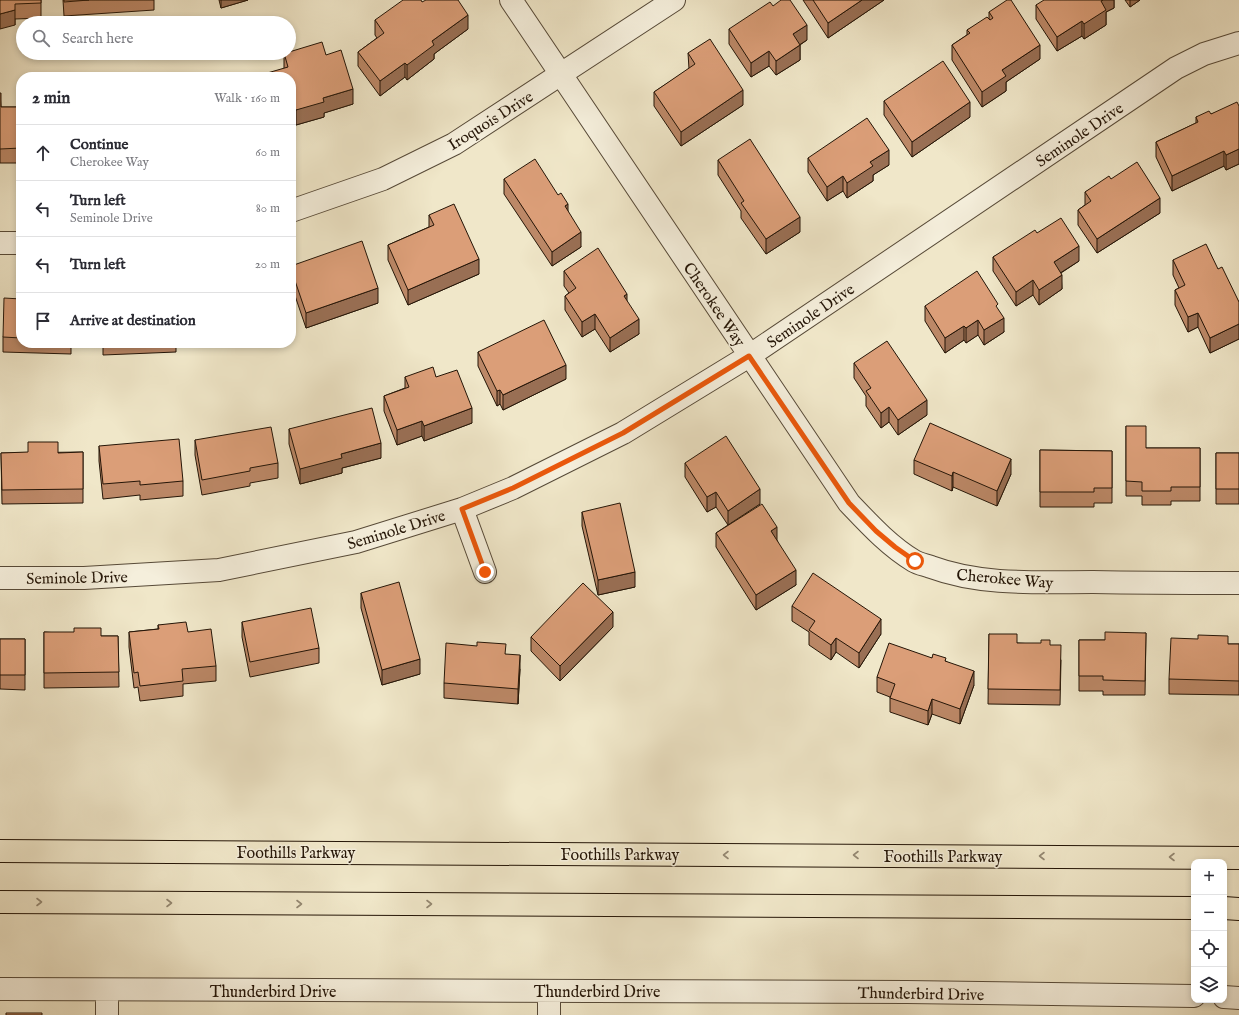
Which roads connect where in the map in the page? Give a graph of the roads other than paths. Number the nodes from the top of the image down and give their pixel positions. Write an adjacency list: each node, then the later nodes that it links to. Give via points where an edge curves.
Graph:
1 (511, 0): 4 (street, Cherokee Way)
2 (674, 0): 4 (street, Iroquois Drive)
3 (1239, 43): 8 (street, Seminole Drive, via 1204,54 1176,68)
4 (561, 75): 5 (street, Iroquois Drive, via 454,144 383,179); 8 (street, Cherokee Way)
5 (296, 209)
6 (0, 243): 7 (street)
7 (16, 243)
8 (749, 356): 9 (street, Seminole Drive, via 623,433 513,488); 12 (street, Cherokee Way, via 849,503 876,531 915,561 962,576 1021,582)
9 (462, 509): 10 (street); 11 (street, Seminole Drive, via 356,542 219,570 84,578)
10 (485, 572)
11 (0, 578)
12 (1239, 583)
13 (0, 851): 14 (highway, Foothills Parkway, one-way to 13)
14 (1239, 858)
15 (0, 902): 16 (highway, one-way to 16)
16 (1191, 908)
17 (1227, 908): 18 (highway)
18 (1239, 909)
19 (0, 989): 20 (street, Thunderbird Drive)
20 (107, 990): 21 (street, Thunderbird Drive); 25 (street)
21 (549, 991): 22 (street, Thunderbird Drive); 26 (street)
22 (1191, 996)
23 (1227, 997): 24 (street)
24 (1239, 998)
25 (107, 1015)
26 (549, 1015)

